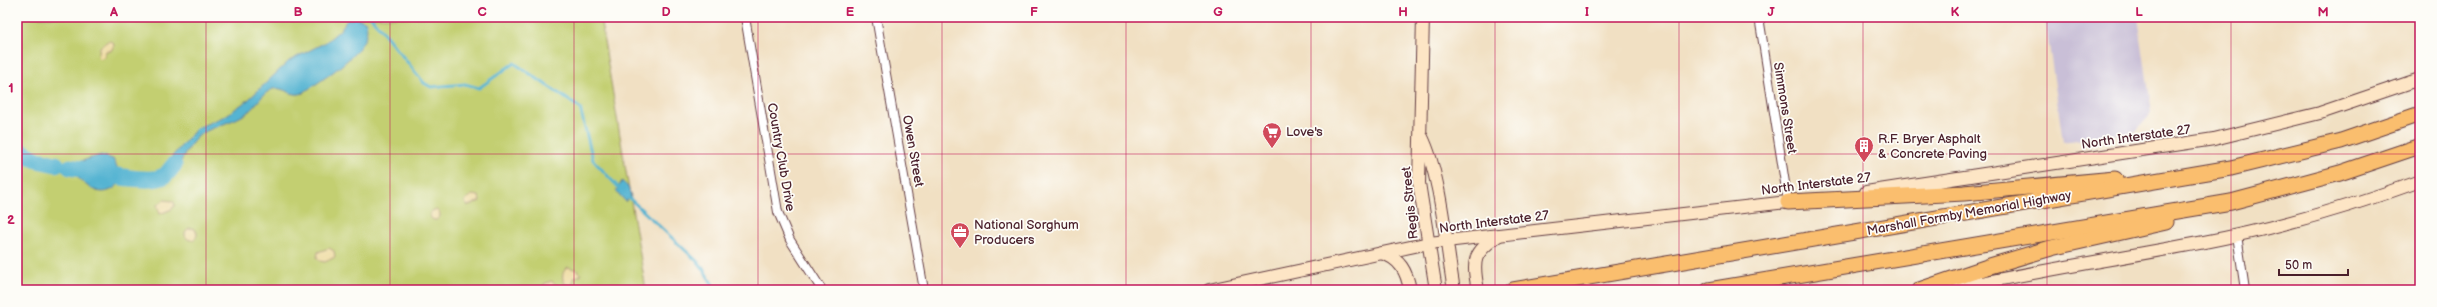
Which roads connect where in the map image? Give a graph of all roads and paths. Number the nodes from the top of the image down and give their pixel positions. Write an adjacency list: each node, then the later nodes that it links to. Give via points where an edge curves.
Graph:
1 (745, 17): 18 (street, Country Club Drive, via 778,212 790,240)
2 (876, 17): 19 (street, Owen Street)
3 (1423, 17): 7 (main road, Regis Street, via 1420,63)
4 (1759, 17): 11 (street, Simmons Street)
5 (2420, 79): 11 (main road, North Interstate 27, via 2320,113 2214,139 1857,194)
6 (2420, 114): 9 (highway, Marshall Formby Memorial Highway, via 2341,141)
7 (1421, 136): 15 (main road, Regis Street, via 1428,149 1434,174); 16 (main road, Regis Street, via 1419,183)
8 (2420, 146): 12 (highway, via 2340,173)
9 (2231, 168): 11 (highway, via 1964,193); 25 (highway, Marshall Formby Memorial Highway)
10 (2420, 181): 14 (main road, via 2330,210)
11 (1788, 202): 13 (main road, North Interstate 27)
12 (2231, 202): 26 (highway); 27 (highway, via 2140,229 2044,251)
13 (1500, 235): 15 (main road, North Interstate 27); 24 (main road, via 1481,249 1476,257 1474,267)
14 (2237, 235): 28 (main road); 29 (street)
15 (1446, 241): 16 (main road, North Interstate 27); 23 (main road, Regis Street)
16 (1429, 243): 17 (main road, North Interstate 27); 22 (main road, Regis Street)
17 (1381, 254): 20 (main road, North Interstate 27); 21 (main road, via 1392,258 1403,267)
18 (822, 290)
19 (924, 290)
20 (1209, 290)
21 (1410, 290)
22 (1436, 290)
23 (1454, 290)
24 (1478, 290)
25 (1513, 290)
26 (1709, 290)
27 (1918, 290)
28 (1947, 290)
29 (2245, 290)

